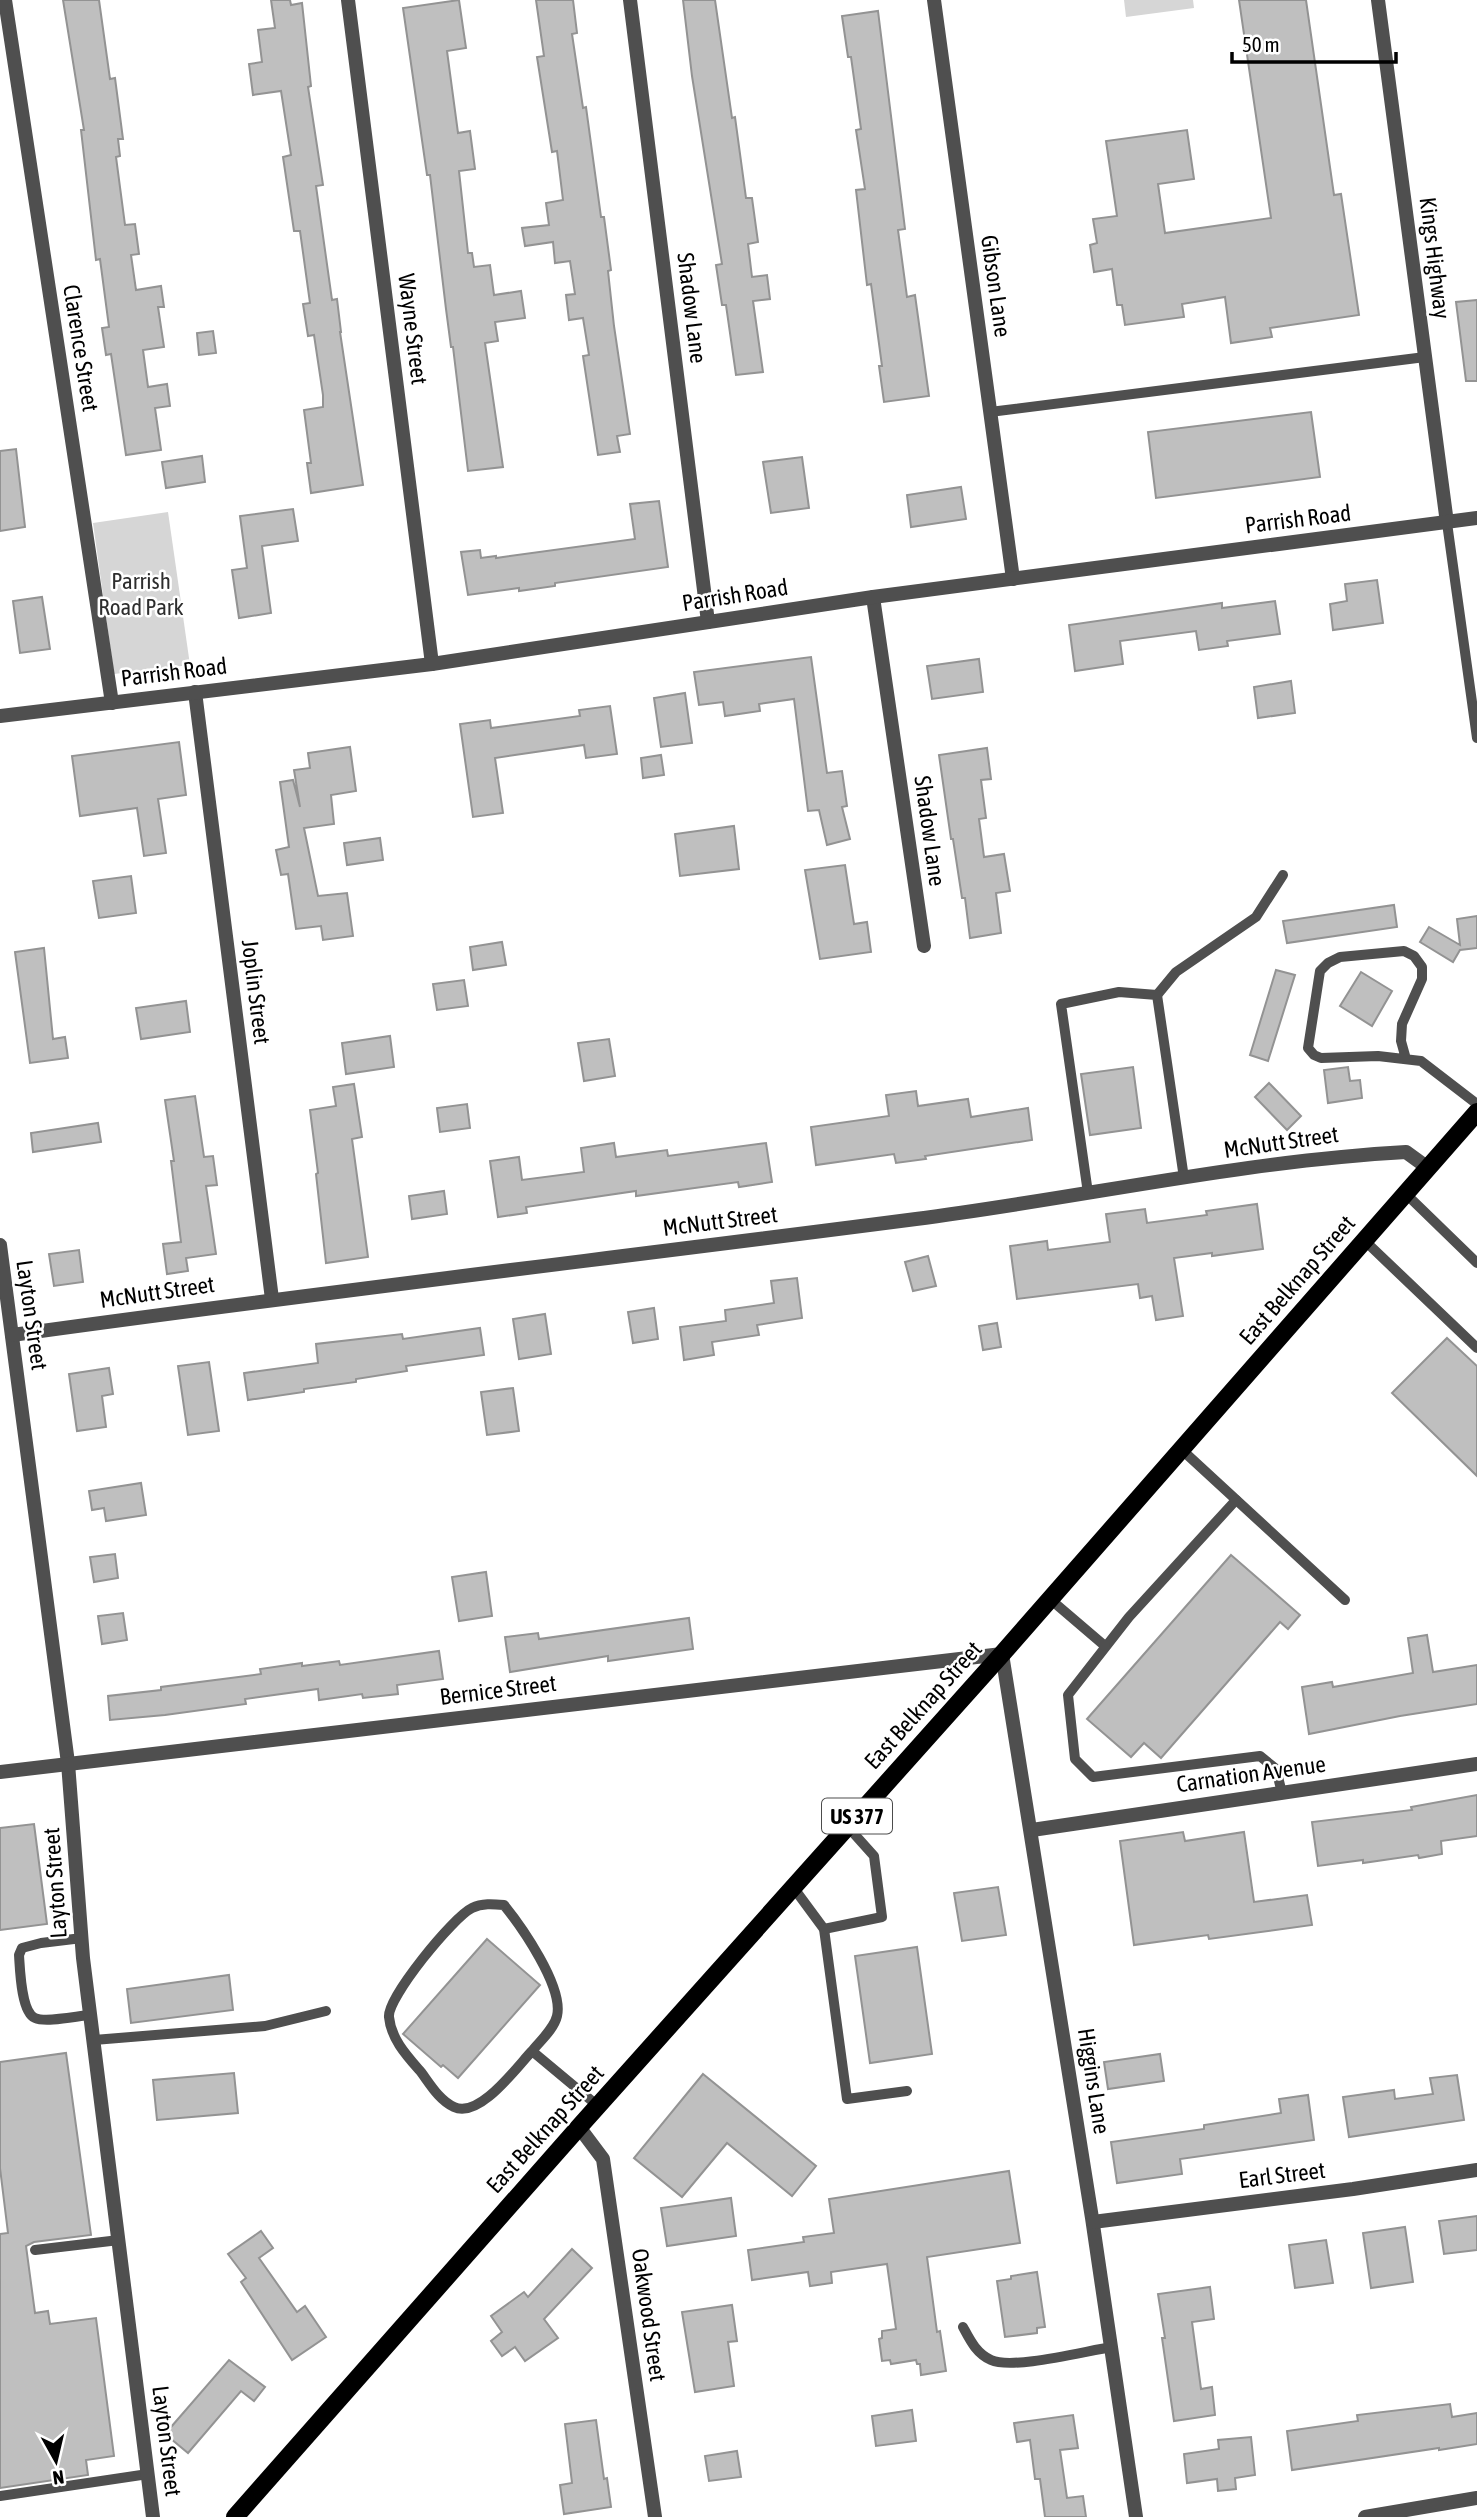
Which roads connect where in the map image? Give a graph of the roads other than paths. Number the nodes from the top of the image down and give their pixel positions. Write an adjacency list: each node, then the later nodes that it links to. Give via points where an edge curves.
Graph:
1 (5, 0): 15 (street, Clarence Street)
2 (348, 0): 13 (street, Wayne Street)
3 (630, 0): 12 (street, Shadow Lane)
4 (934, 0): 7 (street, Gibson Lane)
5 (1378, 0): 6 (street, Kings Highway)
6 (1425, 357): 7 (lane); 9 (street, Kings Highway)
7 (990, 412): 10 (street, Gibson Lane)
8 (1477, 518): 9 (street, Parrish Road)
9 (1447, 523): 10 (street, Parrish Road); 17 (lane)
10 (1013, 579): 11 (street, Parrish Road)
11 (873, 597): 12 (street, Parrish Road); 19 (street, Shadow Lane)
12 (708, 622): 13 (street, Parrish Road)
13 (432, 664): 14 (street, Parrish Road)
14 (195, 692): 15 (street, Parrish Road); 31 (street, Joplin Street)
15 (112, 703): 16 (street, Parrish Road)
16 (0, 716)
17 (1477, 738)
18 (1283, 875): 20 (lane, via 1256,917 1176,972)
19 (924, 946)
20 (1157, 995): 25 (lane); 26 (lane, via 1119,992 1061,1004)
21 (1406, 1059): 21 (lane, via 1321,1058 1308,1048 1320,971 1328,963 1340,957 1404,951 1415,956 1422,979 1402,1024); 22 (lane, via 1421,1061)
22 (1477, 1104)
23 (1477, 1112): 24 (main road, East Belknap Street / US 377)
24 (1428, 1168): 25 (street, McNutt Street, via 1406,1152 1331,1156); 27 (main road, East Belknap Street / US 377)
25 (1184, 1178): 26 (street, McNutt Street)
26 (1088, 1193): 31 (street, McNutt Street, via 920,1219)
27 (1405, 1193): 28 (main road, East Belknap Street / US 377); 30 (lane)
28 (1364, 1240): 33 (lane); 34 (main road, East Belknap Street / US 377)
29 (0, 1245): 32 (street, Layton Street)
30 (1477, 1263)
31 (272, 1299): 32 (street, McNutt Street)
32 (12, 1335): 40 (street, Layton Street)
33 (1477, 1348)
34 (1181, 1449): 35 (lane); 36 (main road, East Belknap Street / US 377)
35 (1236, 1500): 37 (lane); 38 (lane)
36 (1050, 1599): 38 (lane); 39 (main road, East Belknap Street / US 377)
37 (1345, 1600)
38 (1105, 1646): 43 (lane, via 1068,1695 1074,1759 1093,1777 1260,1756 1276,1769)
39 (1002, 1654): 40 (street, Bernice Street); 44 (main road, East Belknap Street / US 377); 45 (street, Higgins Lane)
40 (68, 1763): 42 (street, Bernice Street); 48 (street, Layton Street)
41 (1477, 1764): 43 (street, Carnation Avenue)
42 (0, 1772)
43 (1282, 1793): 45 (street, Carnation Avenue)
44 (848, 1827): 46 (main road, East Belknap Street / US 377); 47 (lane, via 874,1856 882,1917)
45 (1032, 1829): 57 (street, Higgins Lane)
46 (793, 1887): 47 (lane); 54 (main road, East Belknap Street / US 377)
47 (824, 1929): 53 (lane, via 847,2099)
48 (82, 1938): 50 (street, Layton Street); 50 (lane, via 31,1945 19,1955 25,2007 31,2015 45,2020)
49 (326, 2011): 51 (lane, via 265,2026)
50 (90, 2015): 51 (street, Layton Street)
51 (94, 2040): 58 (street, Layton Street)
52 (532, 2051): 52 (lane, via 557,2016 557,1999 549,1978 522,1928 503,1905 471,1908 435,1942 391,2003 388,2016 394,2039 441,2098 466,2110 484,2102); 54 (lane)
53 (907, 2091)
54 (598, 2106): 55 (main road, East Belknap Street / US 377)
55 (579, 2127): 66 (main road, East Belknap Street / US 377); 67 (street, Oakwood Street, via 603,2159)
56 (1477, 2169): 57 (street, Earl Street)
57 (1093, 2222): 61 (street, Higgins Lane)
58 (119, 2240): 59 (lane); 62 (street, Layton Street)
59 (35, 2250)
60 (963, 2327): 61 (lane, via 976,2350 992,2361 1018,2363)
61 (1112, 2347): 68 (street, Higgins Lane)
62 (148, 2474): 63 (lane); 65 (street, Layton Street)
63 (0, 2496)
64 (1477, 2498): 69 (street)
65 (153, 2517)
66 (235, 2517)
67 (655, 2517)
68 (1136, 2517)
69 (1365, 2517)

